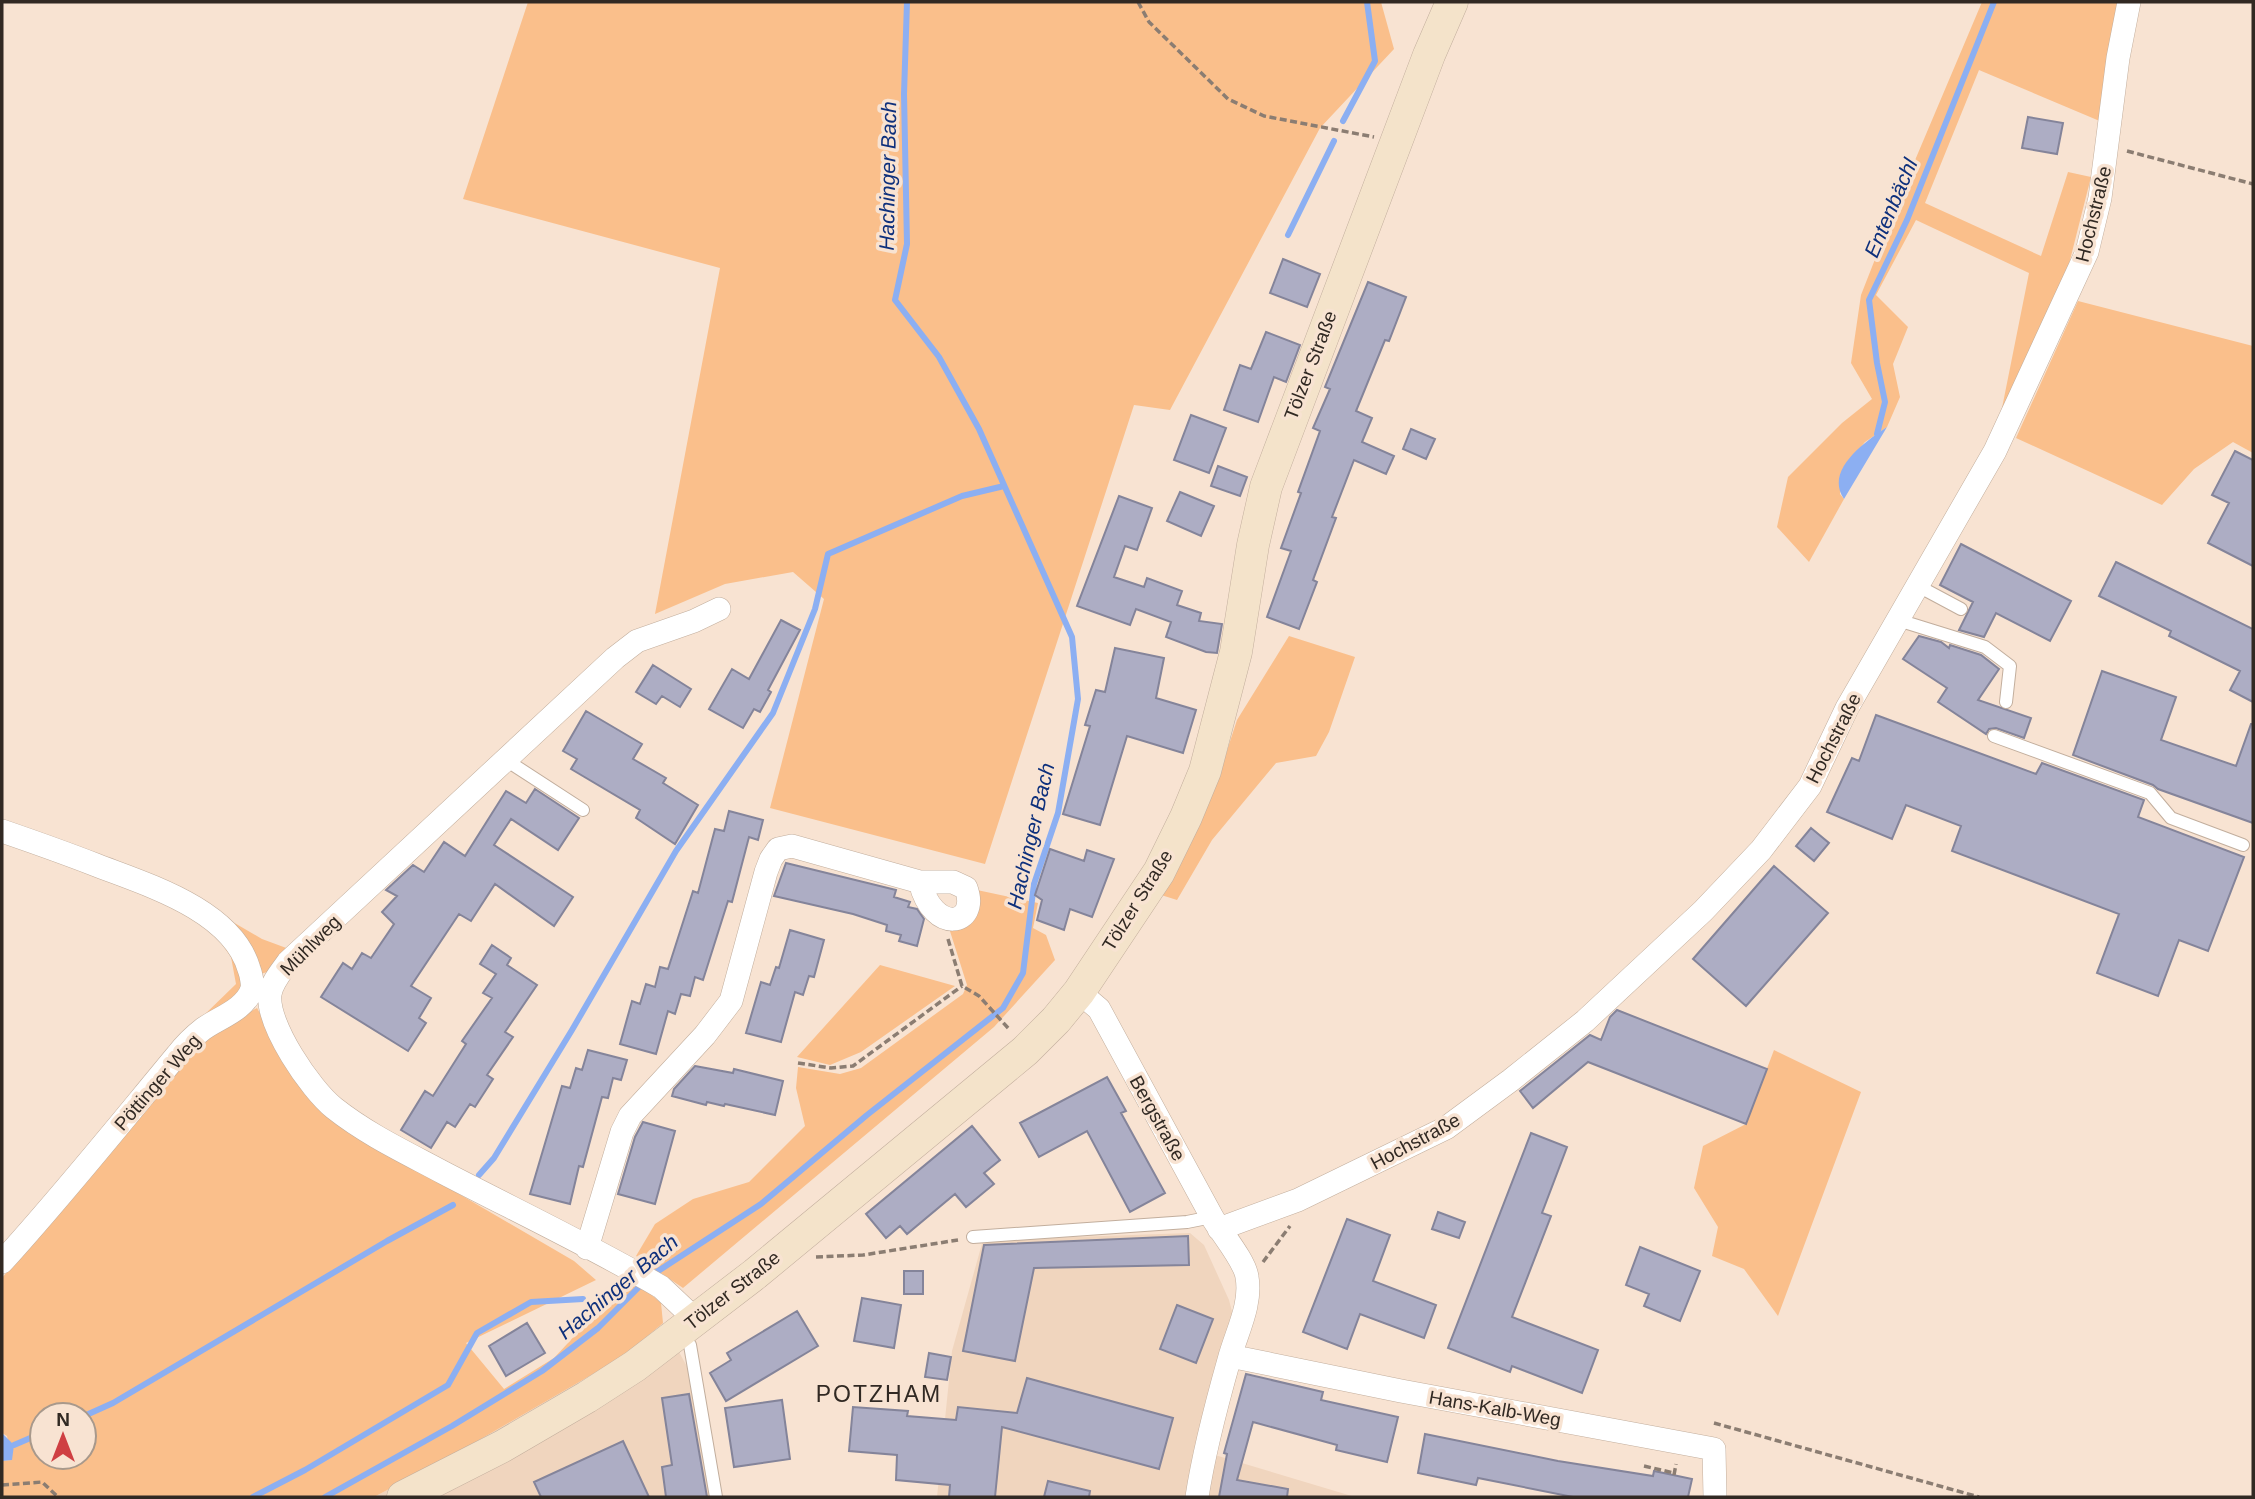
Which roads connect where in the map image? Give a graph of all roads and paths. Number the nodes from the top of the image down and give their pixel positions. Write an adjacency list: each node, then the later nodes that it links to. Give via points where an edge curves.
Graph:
1 (1138, 2): 4 (path, via 1149,22 1228,99 1264,116)
2 (1452, 2): 21 (main road, Tölzer Straße, via 1273,463 1257,522 1233,663 1205,771 1158,872)
3 (2129, 2): 5 (street, Hochstraße)
4 (1362, 134)
5 (2108, 146): 6 (path); 7 (street, Hochstraße, via 2087,253 1995,451)
6 (2253, 184)
7 (1918, 586): 9 (lane); 10 (street, Hochstraße)
8 (719, 608): 13 (street, Mühlweg, via 637,641)
9 (1961, 609)
10 (1898, 620): 11 (lane, via 1993,653 2010,666); 24 (street, Hochstraße, via 1847,708 1810,786 1761,850 1585,1021 1446,1128 1298,1200)
11 (2006, 702)
12 (1994, 736): 16 (lane, via 2150,793 2171,818)
13 (506, 760): 14 (lane); 20 (street, Mühlweg)
14 (583, 810)
15 (2, 831): 20 (street, via 139,881 200,911 242,949)
16 (2243, 845)
17 (920, 882): 18 (street, via 928,905); 18 (street, via 953,882 966,888 970,903 964,914); 26 (street, via 792,846 778,849 766,872 731,1001 630,1116)
18 (944, 920): 19 (path)
19 (962, 986): 22 (path, via 979,996 1009,1029); 23 (path, via 853,1066)
20 (261, 991): 26 (street, Mühlweg, via 309,1081 331,1106 377,1137); 28 (street, Pöttinger Weg, via 203,1029 181,1050)
21 (1079, 992): 24 (street, Bergstraße, via 1099,1009); 29 (main road, Tölzer Straße, via 1025,1051)
22 (1018, 1021)
23 (799, 1063)
24 (1221, 1231): 25 (lane, Hochstraße, via 1187,1223); 30 (street, Bergstraße, via 1242,1262 1249,1299)
25 (973, 1237): 27 (path, via 863,1255)
26 (587, 1248): 29 (street, Mühlweg, via 661,1287)
27 (807, 1258)
28 (2, 1262)
29 (687, 1326): 36 (main road, Tölzer Straße, via 587,1397); 37 (lane)
30 (1230, 1356): 38 (street, Bergstraße, via 1209,1430); 39 (street, Hans-Kalb-Weg, via 1714,1449)
31 (1714, 1423): 40 (path)
32 (1644, 1466): 33 (path)
33 (1674, 1473)
34 (2, 1485): 35 (path, via 43,1482)
35 (58, 1497)
36 (403, 1497)
37 (716, 1497)
38 (1197, 1497)
39 (1715, 1497)
40 (1979, 1497)

